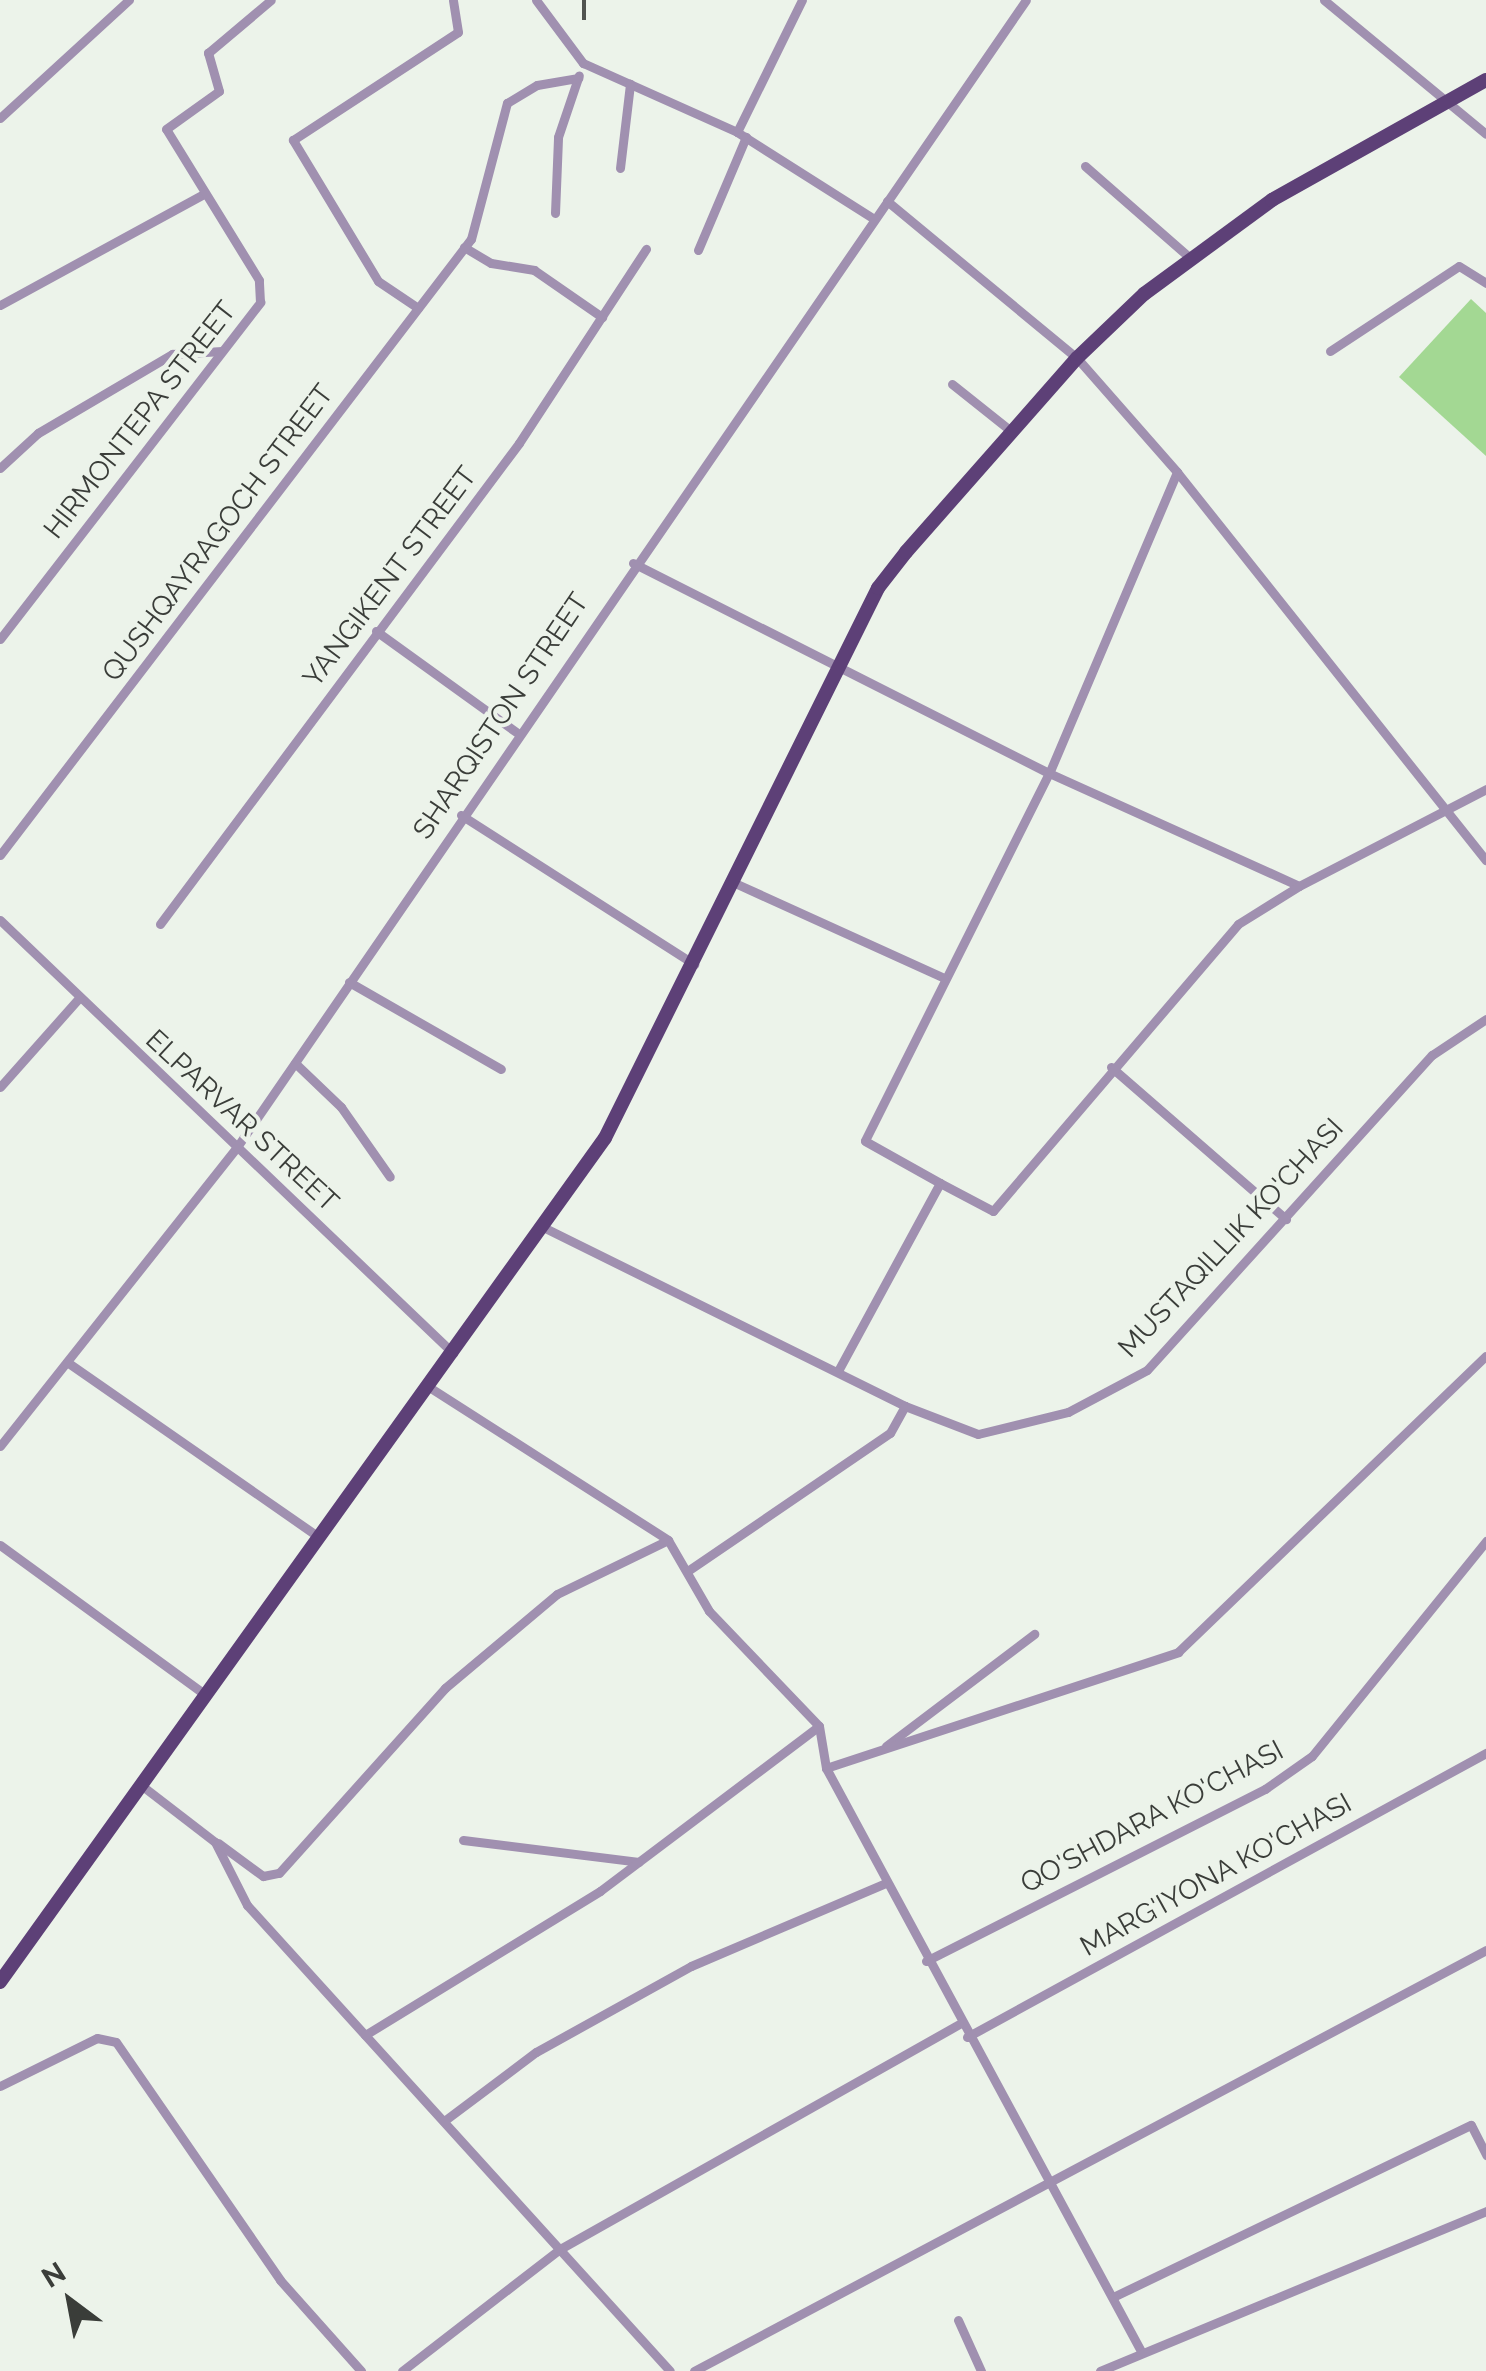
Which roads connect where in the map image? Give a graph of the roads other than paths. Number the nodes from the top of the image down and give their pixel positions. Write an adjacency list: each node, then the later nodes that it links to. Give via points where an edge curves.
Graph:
1 (128, 0): 13 (street)
2 (271, 0): 18 (street, HIRMONTEPA STREET, via 208,54 219,91 166,129)
3 (453, 0): 28 (street, via 458,32 293,140 378,282)
4 (536, 0): 8 (street)
5 (802, 0): 14 (street)
6 (1026, 0): 19 (street, SHARQISTON STREET)
7 (1324, 0): 12 (street)
8 (583, 63): 9 (street); 11 (street)
9 (578, 78): 20 (street, via 558,137); 22 (street, via 537,85 507,104)
10 (1486, 80): 12 (main road)
11 (630, 84): 14 (street); 17 (street)
12 (1446, 104): 15 (street); 25 (main road, via 1272,200)
13 (0, 118)
14 (741, 134): 21 (street); 24 (street)
15 (1486, 134)
16 (1085, 166): 25 (street)
17 (620, 168)
18 (204, 194): 27 (street); 30 (street, HIRMONTEPA STREET, via 262,288)
19 (887, 202): 21 (street, SHARQISTON STREET); 32 (street)
20 (555, 213)
21 (874, 219): 37 (street, SHARQISTON STREET)
22 (467, 243): 28 (street, QUSHQAYRAGOCH STREET); 29 (street, via 491,263 534,270)
23 (646, 249): 29 (street, YANGIKENT STREET)
24 (698, 250)
25 (1190, 258): 32 (main road)
26 (1486, 283): 31 (street, via 1460,266)
27 (0, 305)
28 (418, 308): 46 (street, QUSHQAYRAGOCH STREET)
29 (602, 316): 38 (street, YANGIKENT STREET, via 519,443)
30 (222, 351): 35 (street, via 172,354 38,433); 39 (street, HIRMONTEPA STREET)
31 (1330, 351)
32 (1076, 358): 34 (main road); 36 (street)
33 (952, 384): 34 (street)
34 (1011, 432): 40 (main road, via 878,588)
35 (0, 468)
36 (1176, 472): 42 (street); 44 (street)
37 (633, 563): 40 (street); 41 (street, SHARQISTON STREET)
38 (376, 631): 41 (street); 51 (street, YANGIKENT STREET)
39 (0, 639)
40 (836, 671): 42 (street); 48 (main road)
41 (516, 732): 45 (street, SHARQISTON STREET)
42 (1049, 773): 49 (street); 53 (street)
43 (1486, 789): 44 (street)
44 (1442, 811): 47 (street); 49 (street)
45 (461, 815): 52 (street); 54 (street, SHARQISTON STREET)
46 (0, 854)
47 (1486, 860)
48 (737, 884): 52 (main road); 53 (street)
49 (1299, 886): 58 (street, via 1238,924)
50 (0, 920): 55 (street, ELPARVAR STREET)
51 (160, 924)
52 (696, 966): 65 (main road, via 605,1138)
53 (944, 978): 63 (street, via 865,1141)
54 (350, 982): 57 (street, SHARQISTON STREET); 59 (street)
55 (79, 998): 60 (street); 61 (street, ELPARVAR STREET)
56 (1486, 1019): 64 (street, MUSTAQILLIK KO'CHASI, via 1432,1055)
57 (295, 1062): 61 (street, SHARQISTON STREET); 62 (street, via 341,1108)
58 (1112, 1066): 63 (street, via 993,1211); 64 (street)
59 (500, 1070)
60 (0, 1087)
61 (238, 1147): 66 (street, ELPARVAR STREET); 68 (street, SHARQISTON STREET)
62 (390, 1177)
63 (940, 1183): 69 (street)
64 (1286, 1219): 71 (street, MUSTAQILLIK KO'CHASI, via 1148,1370 1068,1412 978,1434)
65 (543, 1227): 66 (main road); 69 (street, MUSTAQILLIK KO'CHASI)
66 (454, 1353): 70 (main road)
67 (1486, 1356): 81 (street, via 1178,1652)
68 (67, 1362): 72 (street, SHARQISTON STREET); 73 (street)
69 (839, 1369): 71 (street, MUSTAQILLIK KO'CHASI)
70 (430, 1387): 73 (main road); 74 (street)
71 (905, 1406): 77 (street, via 890,1433)
72 (0, 1446)
73 (319, 1538): 79 (main road)
74 (668, 1540): 77 (street); 86 (street, via 556,1594 445,1688 279,1874 262,1876)
75 (1486, 1541): 90 (street, QO'SHDARA KO'CHASI, via 1312,1756 1264,1789)
76 (0, 1545): 79 (street)
77 (689, 1570): 80 (street, via 709,1610)
78 (1034, 1634): 81 (street)
79 (206, 1694): 84 (main road)
80 (819, 1726): 83 (street); 87 (street)
81 (880, 1750): 83 (street)
82 (1486, 1753): 94 (street, MARG'IYONA KO'CHASI)
83 (826, 1768): 88 (street)
84 (141, 1786): 86 (street); 91 (main road)
85 (463, 1840): 87 (street)
86 (216, 1842): 93 (street, via 247,1905)
87 (639, 1862): 93 (street)
88 (886, 1883): 90 (street); 96 (street, via 691,1966 536,2052)
89 (1486, 1950): 98 (street)
90 (926, 1961): 92 (street)
91 (0, 1982)
92 (959, 2024): 94 (street); 100 (street)
93 (365, 2036): 96 (street)
94 (967, 2037): 98 (street)
95 (0, 2086): 104 (street, via 97,2038 116,2042 280,2280)
96 (444, 2121): 100 (street)
97 (1486, 2155): 101 (street, via 1471,2125)
98 (1050, 2182): 101 (street); 107 (street)
99 (1486, 2211): 103 (street)
100 (560, 2249): 105 (street); 106 (street)
101 (1112, 2297): 103 (street)
102 (958, 2320): 108 (street)
103 (1142, 2353): 109 (street)
104 (361, 2371)
105 (402, 2371)
106 (670, 2371)
107 (694, 2371)
108 (981, 2371)
109 (1100, 2371)

